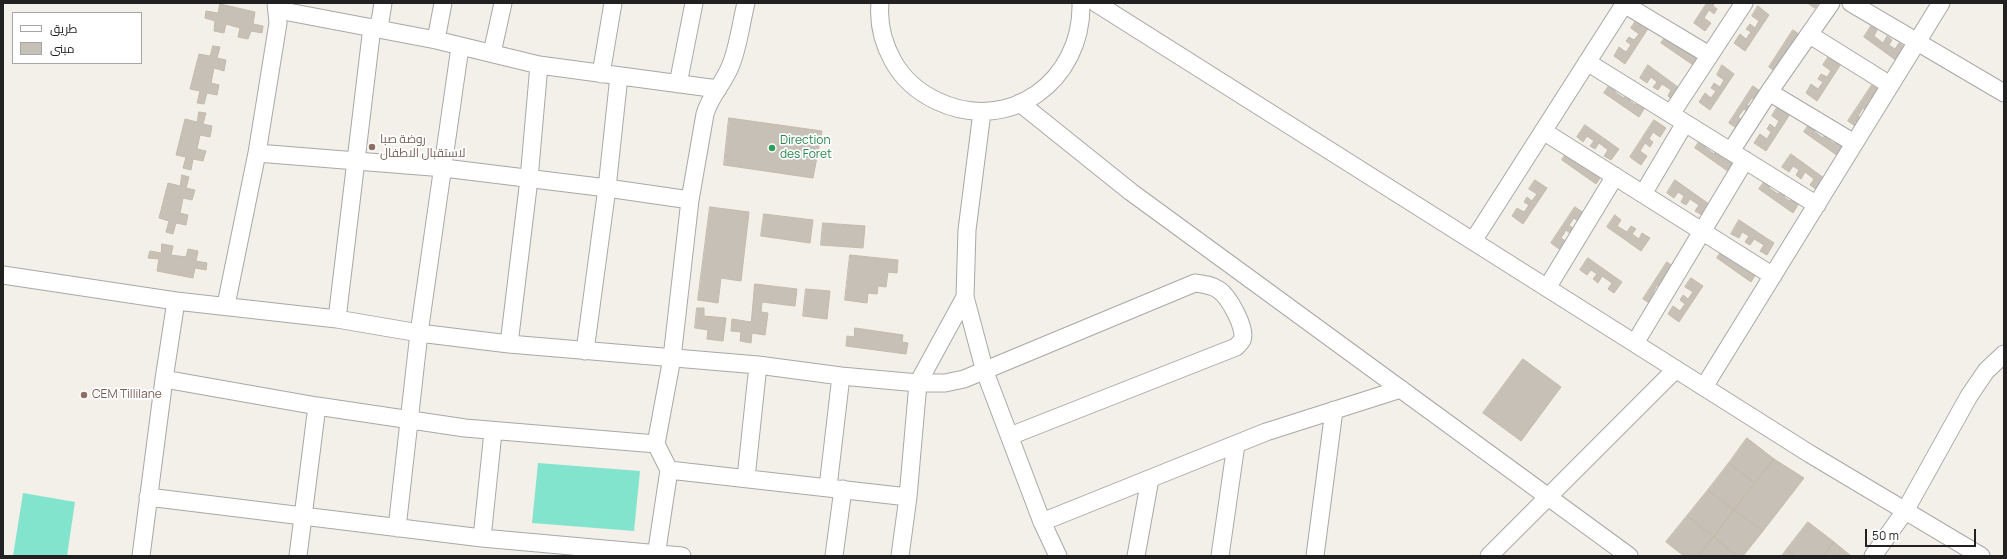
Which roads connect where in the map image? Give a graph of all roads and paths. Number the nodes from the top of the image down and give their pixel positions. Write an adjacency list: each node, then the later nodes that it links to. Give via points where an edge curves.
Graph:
1 (383, 3): 16 (street)
2 (443, 3): 18 (street)
3 (503, 3): 21 (street)
4 (613, 3): 25 (street)
5 (694, 3): 27 (street)
6 (746, 3): 29 (street, via 731,66)
7 (880, 3): 33 (street, via 879,15 885,46 900,73 923,94 951,108)
8 (1081, 3): 32 (street, via 1082,21 1075,47 1062,70 1044,90)
9 (1096, 3): 49 (street)
10 (1744, 3): 22 (street)
11 (1831, 3): 17 (street)
12 (1852, 3): 19 (street)
13 (1941, 3): 19 (street)
14 (1625, 4): 22 (street); 23 (street)
15 (277, 6): 16 (street); 38 (street, via 278,23)
16 (375, 28): 18 (street); 40 (street)
17 (1810, 35): 28 (street); 30 (street)
18 (436, 40): 20 (street)
19 (1917, 42): 28 (street); 31 (street)
20 (460, 47): 21 (street); 41 (street)
21 (492, 53): 24 (street)
22 (1709, 55): 34 (street)
23 (1587, 62): 34 (street); 35 (street)
24 (539, 65): 25 (street); 43 (street)
25 (601, 74): 26 (street)
26 (618, 76): 27 (street); 44 (street)
27 (678, 84): 29 (street)
28 (1890, 85): 36 (street)
29 (718, 89): 46 (street, via 708,102)
30 (1769, 92): 36 (street); 37 (street)
31 (2004, 93)
32 (1020, 103): 33 (street); 70 (street, via 1131,192)
33 (982, 112): 53 (street, via 967,230)
34 (1678, 119): 37 (street); 45 (street)
35 (1543, 131): 42 (street); 49 (street)
36 (1854, 143): 47 (street)
37 (1731, 151): 39 (street)
38 (257, 153): 40 (street); 55 (street)
39 (1745, 160): 47 (street); 48 (street)
40 (355, 161): 41 (street); 56 (street)
41 (444, 168): 43 (street); 57 (street)
42 (1615, 176): 45 (street); 52 (street)
43 (529, 179): 44 (street); 59 (street)
44 (607, 188): 46 (street); 60 (street)
45 (1643, 194): 48 (street)
46 (690, 200): 62 (street)
47 (1817, 204): 51 (street)
48 (1702, 232): 51 (street); 58 (street)
49 (1473, 241): 52 (street)
50 (3, 274): 54 (street)
51 (1773, 276): 69 (street)
52 (1547, 288): 58 (street)
53 (965, 297): 65 (street); 68 (street)
54 (176, 301): 55 (street); 67 (street)
55 (226, 305): 56 (street)
56 (336, 318): 57 (street)
57 (419, 333): 59 (street); 73 (street)
58 (1635, 343): 64 (street)
59 (509, 344): 60 (street)
60 (584, 351): 62 (street)
61 (2004, 354): 85 (street, via 1986,371 1969,396)
62 (672, 358): 63 (street); 76 (street)
63 (758, 365): 66 (street); 79 (street)
64 (1676, 369): 69 (street); 83 (street)
65 (985, 372): 68 (street, via 945,384); 75 (street); 75 (street, via 1195,283 1219,290 1230,302 1243,330 1242,340 1236,347)
66 (841, 376): 68 (street); 81 (street)
67 (164, 379): 71 (street); 84 (street)
68 (918, 383): 82 (street)
69 (1704, 387): 85 (street)
70 (1401, 389): 72 (street); 83 (street)
71 (317, 406): 73 (street); 86 (street)
72 (1334, 410): 77 (street); 100 (street)
73 (409, 420): 74 (street); 88 (street)
74 (493, 432): 76 (street); 89 (street)
75 (1010, 436): 87 (street)
76 (656, 444): 78 (street)
77 (1236, 444): 80 (street); 99 (street)
78 (669, 470): 79 (street); 91 (street)
79 (746, 478): 81 (street)
80 (1150, 479): 87 (street); 98 (street)
81 (835, 488): 82 (street); 95 (street)
82 (908, 496): 96 (street)
83 (1548, 496): 101 (street); 102 (street)
84 (148, 497): 86 (street); 92 (street)
85 (1905, 511): 103 (street); 104 (street)
86 (304, 517): 88 (street); 93 (street)
87 (1042, 522): 97 (street)
88 (398, 528): 89 (street)
89 (482, 538): 90 (street)
90 (528, 550): 91 (street)
91 (656, 554): 94 (street)
92 (141, 556)
93 (298, 556)
94 (682, 556)
95 (834, 556)
96 (900, 556)
97 (1058, 556)
98 (1136, 556)
99 (1220, 556)
100 (1315, 556)
101 (1489, 556)
102 (1629, 556)
103 (1873, 556)
104 (1981, 556)

